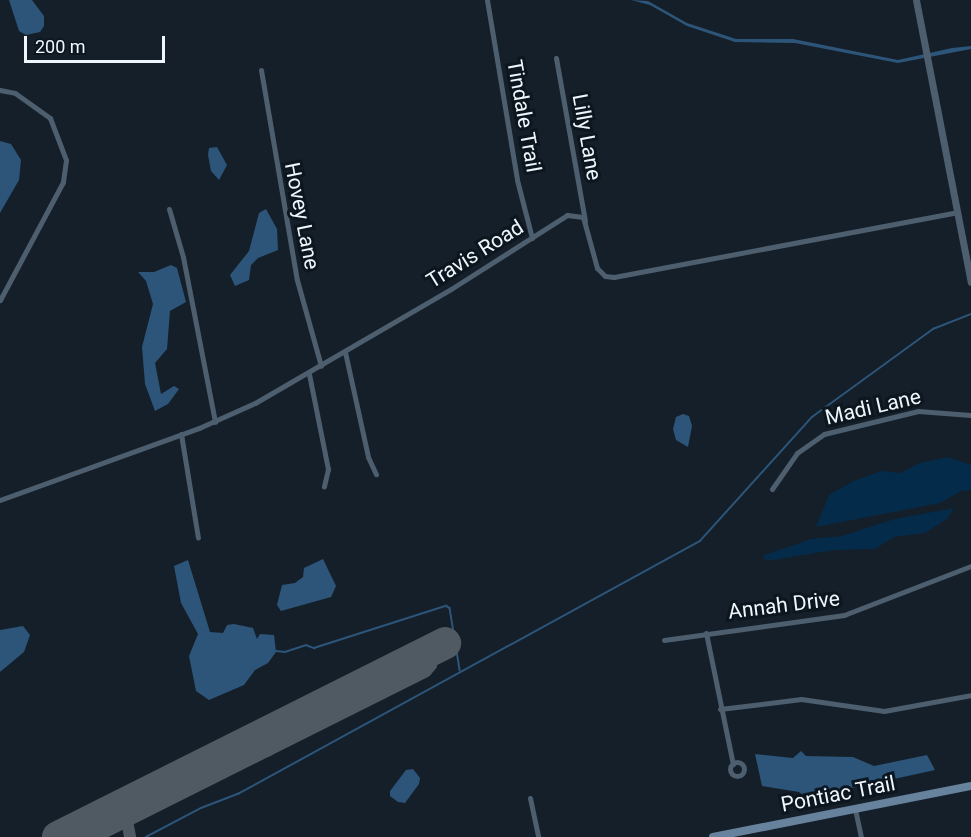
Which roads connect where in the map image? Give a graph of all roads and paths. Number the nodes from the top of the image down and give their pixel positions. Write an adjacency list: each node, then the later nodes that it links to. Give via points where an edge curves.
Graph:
1 (486, 0): 9 (street, Tindale Trail, via 515,168)
2 (916, 0): 7 (street)
3 (556, 58): 8 (street, Lilly Lane)
4 (261, 70): 13 (street, Hovey Lane, via 297,280)
5 (0, 90): 11 (street, via 15,93 50,118 66,160 63,182)
6 (169, 209): 16 (street, via 183,257)
7 (957, 212): 8 (street, via 614,277 605,276 597,268); 10 (street)
8 (585, 222): 9 (street, Travis Road, via 580,215 567,215)
9 (532, 237): 12 (street, Travis Road)
10 (971, 282)
11 (0, 300)
12 (345, 352): 13 (street, Travis Road); 18 (street, via 368,457)
13 (321, 366): 14 (street, Travis Road)
14 (309, 374): 16 (street, Travis Road); 19 (street, via 328,469)
15 (971, 415): 20 (street, Madi Lane, via 918,411 824,434 797,453)
16 (214, 422): 17 (street, Travis Road)
17 (181, 434): 21 (street, Travis Road); 22 (street)
18 (376, 474)
19 (324, 487)
20 (772, 489)
21 (0, 500)
22 (198, 538)
23 (971, 566): 24 (street, Annah Drive, via 844,615)
24 (706, 633): 25 (street, Annah Drive); 27 (street)
25 (664, 640)
26 (971, 695): 27 (street, via 885,711 801,699)
27 (720, 709): 28 (street)
28 (733, 764)
29 (971, 786): 31 (main road, Pontiac Trail)
30 (530, 798): 33 (street)
31 (855, 809): 32 (main road, Pontiac Trail); 35 (street)
32 (740, 835): 34 (main road, Pontiac Trail)
33 (538, 837)
34 (712, 837)
35 (861, 837)

